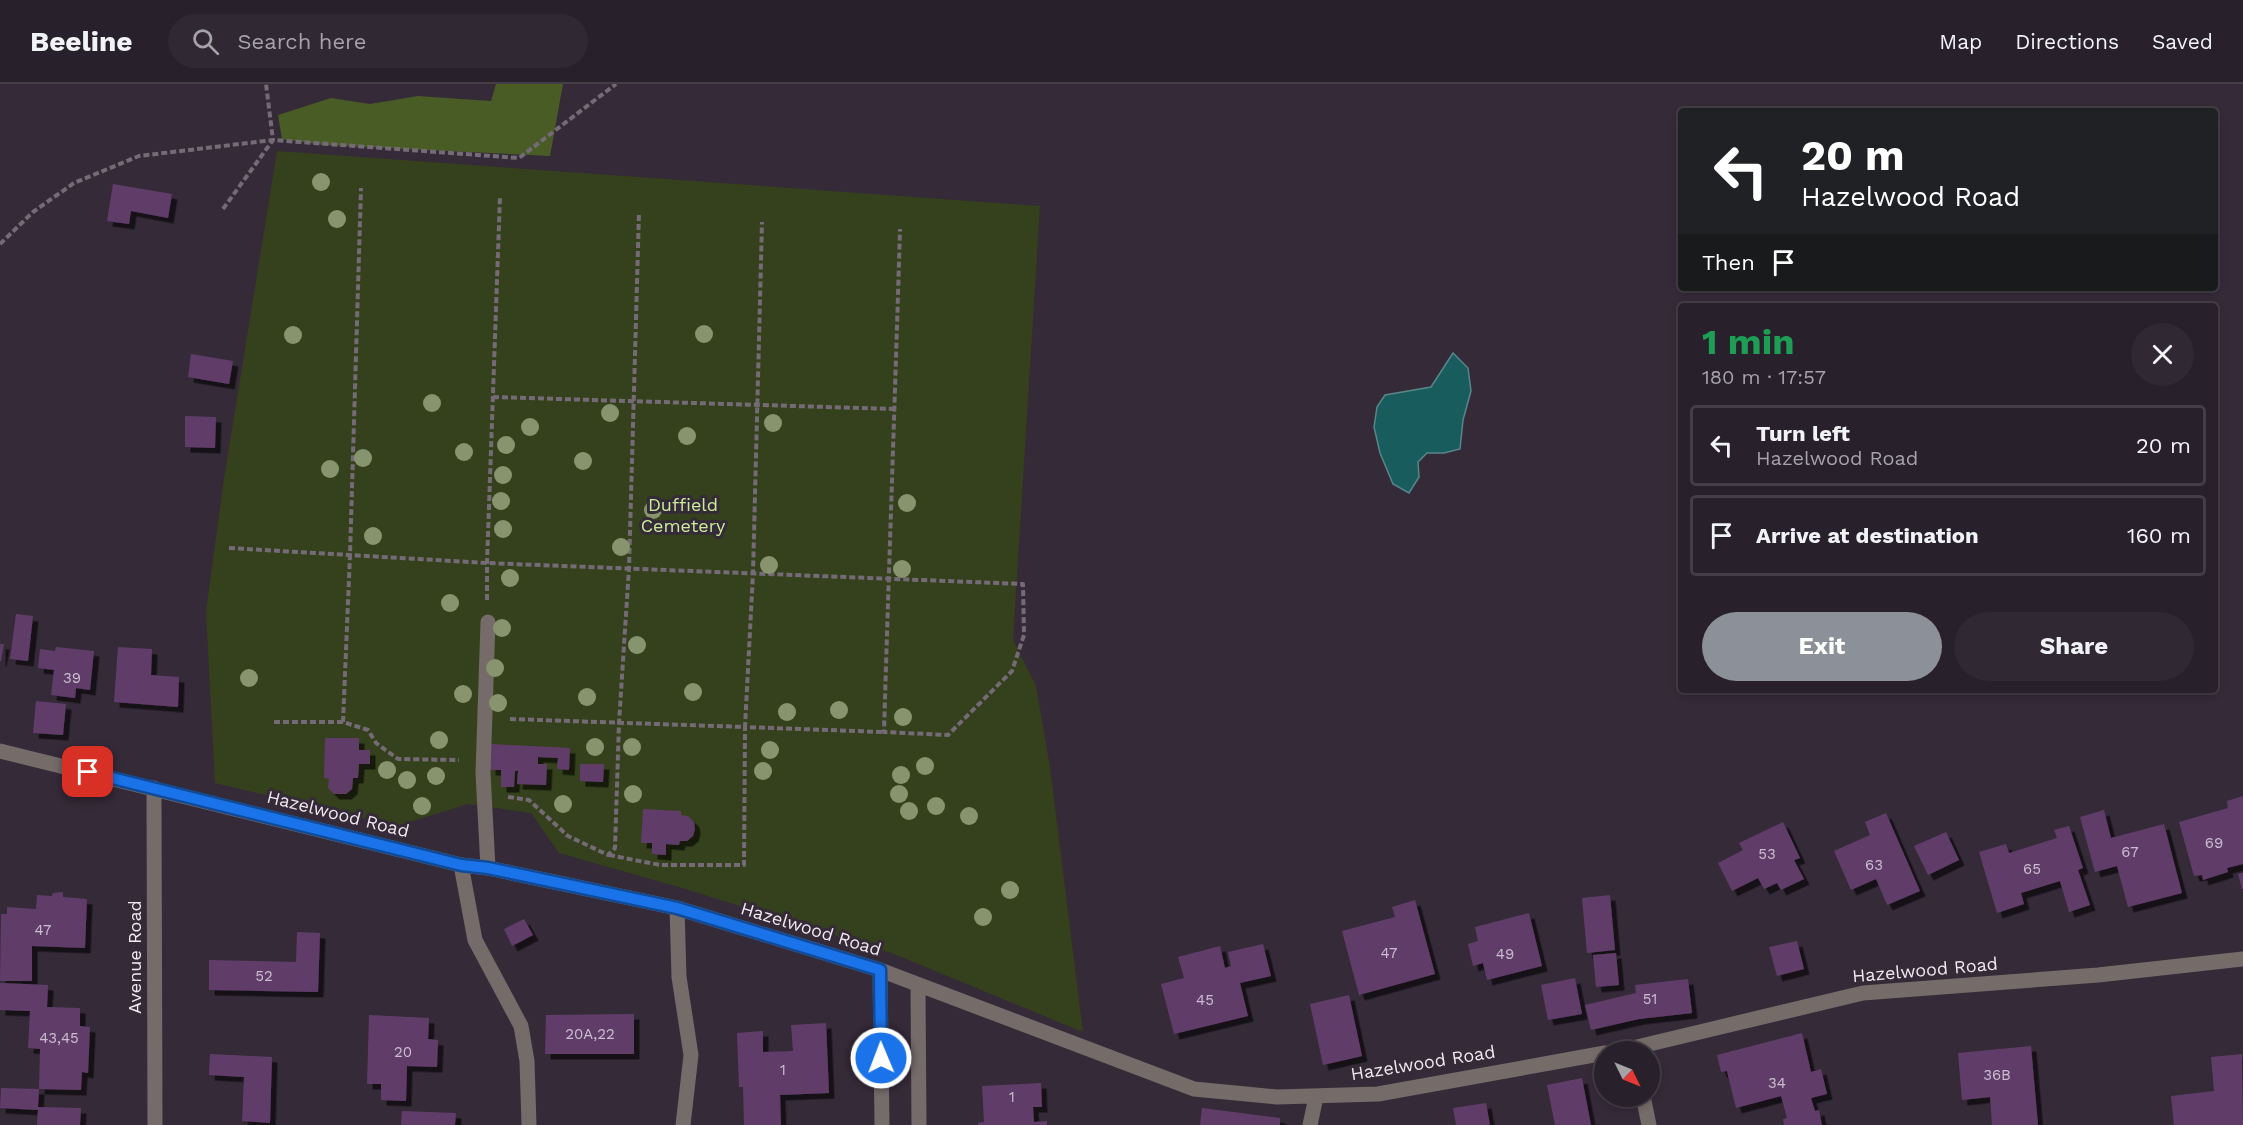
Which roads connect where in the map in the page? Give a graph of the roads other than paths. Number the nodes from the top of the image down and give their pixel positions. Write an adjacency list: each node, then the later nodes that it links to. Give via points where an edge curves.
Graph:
1 (488, 622): 5 (street, via 483,761)
2 (0, 751): 3 (street, Hazelwood Road)
3 (154, 788): 4 (street, Hazelwood Road); 14 (street, Avenue Road)
4 (461, 865): 5 (street, Hazelwood Road); 15 (street, via 476,940 521,1026 527,1061)
5 (488, 868): 6 (street, Hazelwood Road)
6 (677, 908): 8 (street, Hazelwood Road); 16 (street, via 679,977 691,1055)
7 (2243, 960): 10 (street, Hazelwood Road, via 1863,993)
8 (880, 970): 9 (street, Hazelwood Road); 17 (street)
9 (918, 985): 12 (street, Hazelwood Road, via 1194,1089 1277,1097); 18 (street)
10 (1660, 1043)
11 (1594, 1055): 12 (street, Hazelwood Road, via 1378,1094)
12 (1316, 1096): 19 (street)
13 (1645, 1107): 20 (street)
14 (155, 1125)
15 (529, 1125)
16 (683, 1125)
17 (882, 1125)
18 (919, 1125)
19 (1310, 1125)
20 (1649, 1125)

